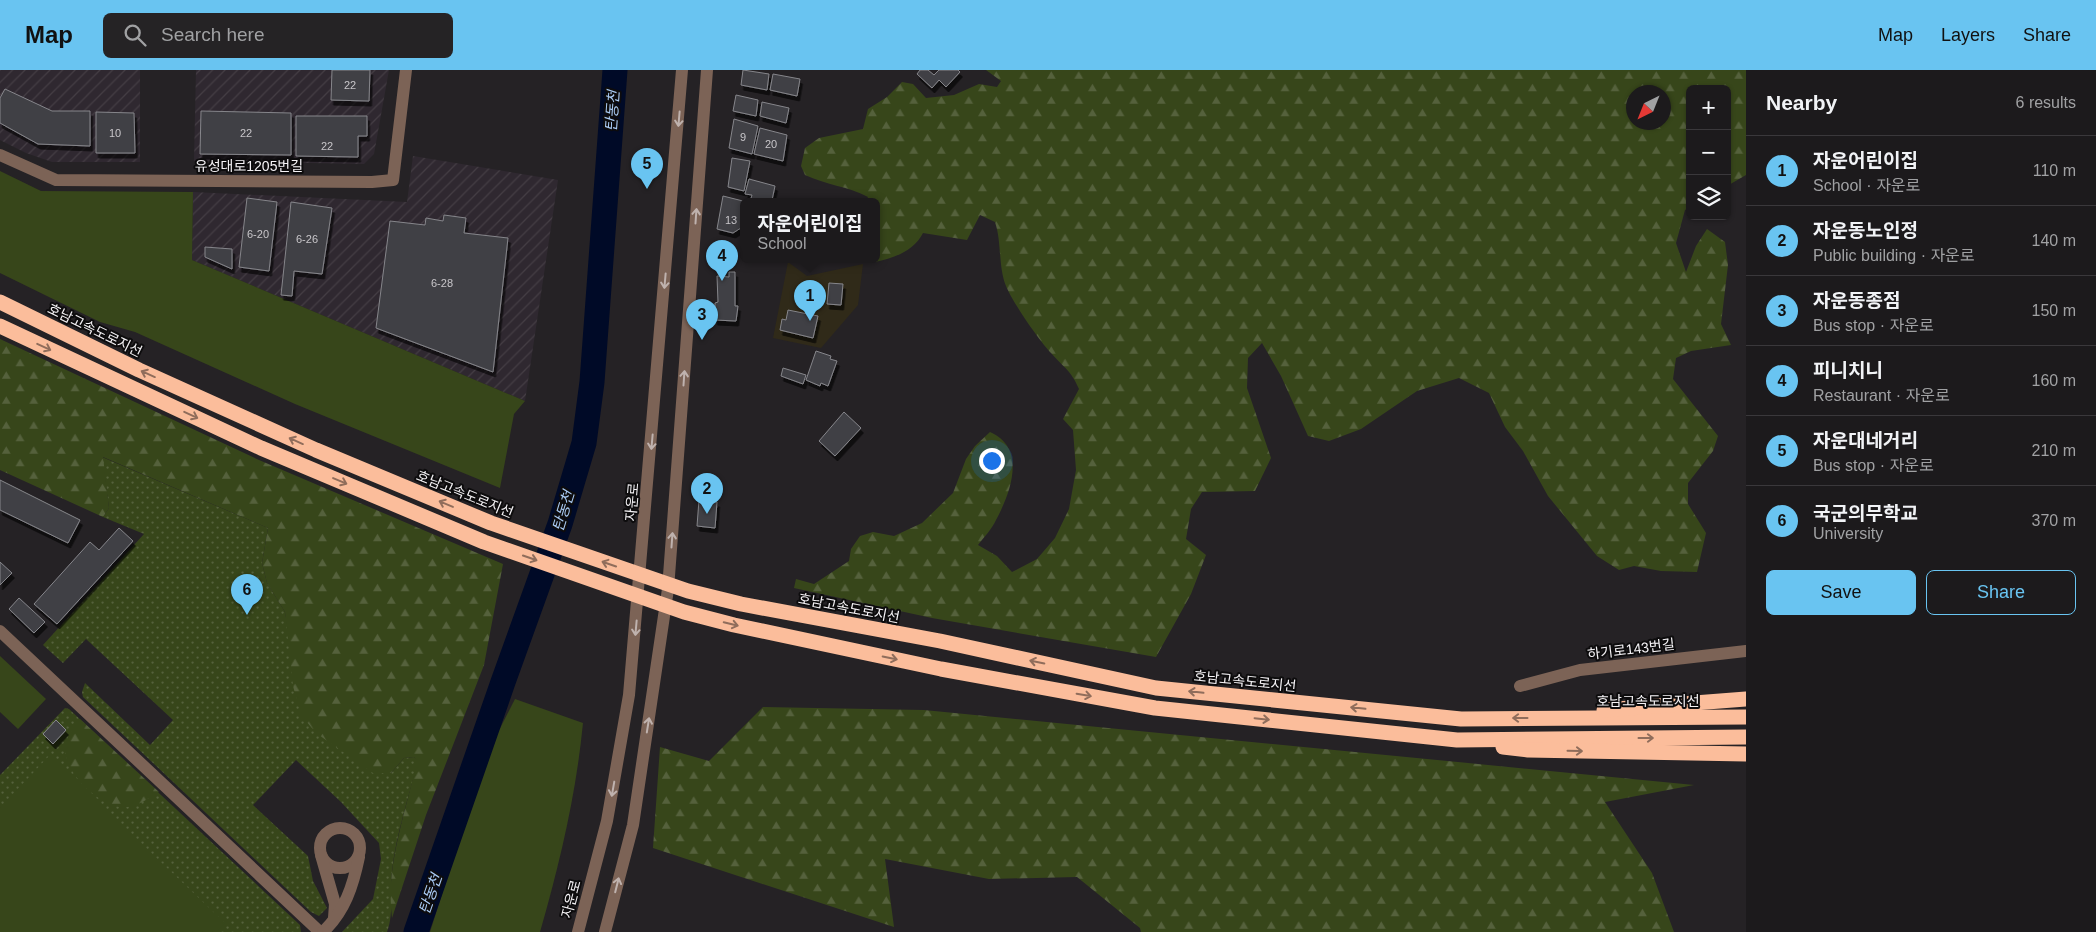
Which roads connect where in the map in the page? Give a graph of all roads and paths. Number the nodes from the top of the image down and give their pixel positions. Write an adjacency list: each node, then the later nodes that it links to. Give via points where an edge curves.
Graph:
1 (406, 70): 4 (street, 유성대로1205번길, via 393,180 56,180)
2 (682, 70): 20 (street, 자운로, one-way to 20, via 629,696 607,821)
3 (707, 70): 21 (street, one-way to 3, via 632,825 668,589)
4 (0, 155)
5 (0, 302): 12 (highway, 호남고속도로지선, one-way to 5, via 1461,719 1156,688 688,591 491,523 316,450 139,370)
6 (0, 326): 14 (highway, one-way to 14, via 261,448 484,542 684,612 942,669 1155,708)
7 (0, 631): 19 (street)
8 (1746, 651): 9 (street, 하기로143번길, via 1580,670)
9 (1520, 686)
10 (1746, 699): 12 (highway, via 1615,708)
11 (1746, 717): 12 (highway, 호남고속도로지선)
12 (1569, 718)
13 (1746, 738): 14 (highway, one-way to 13)
14 (1457, 740): 15 (highway, one-way to 15, via 1528,750)
15 (1746, 754)
16 (321, 853): 17 (street, via 328,863 339,868 351,864); 17 (street, via 326,833 345,828 357,836); 18 (street, via 335,904)
17 (359, 855): 18 (street, via 351,891)
18 (333, 922): 19 (street)
19 (321, 932)
20 (578, 932)
21 (605, 932)

